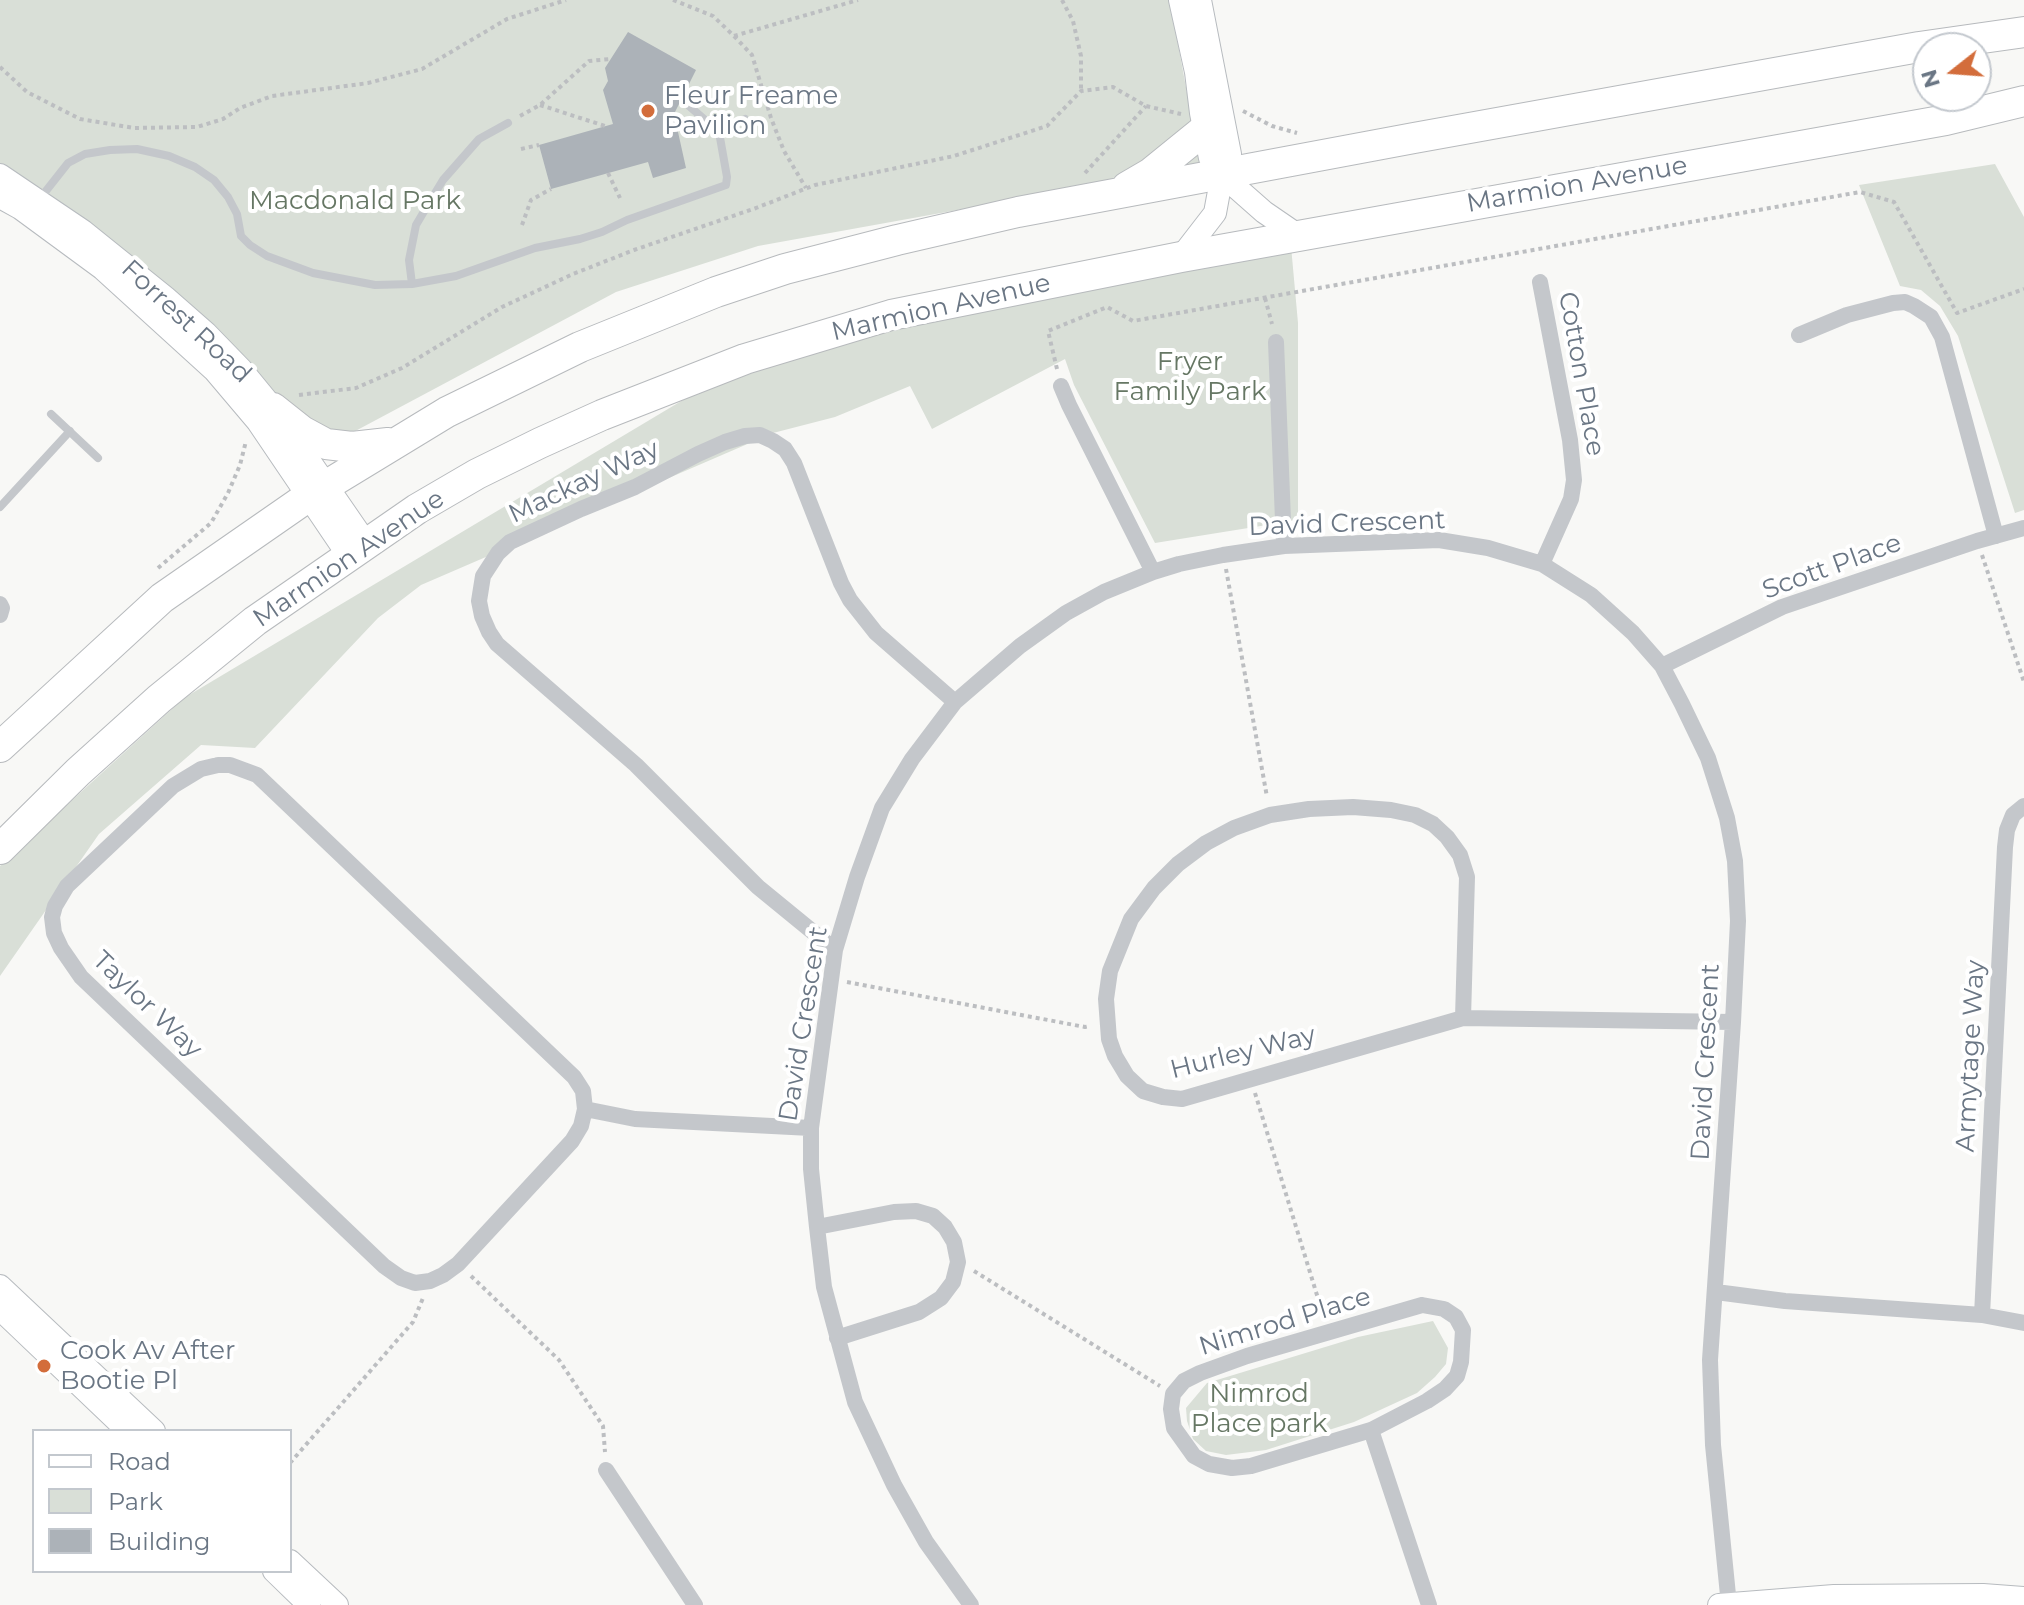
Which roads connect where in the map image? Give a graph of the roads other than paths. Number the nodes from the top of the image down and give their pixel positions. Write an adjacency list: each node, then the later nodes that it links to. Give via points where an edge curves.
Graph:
1 (1180, 0): 8 (street)
2 (1200, 0): 11 (street, via 1230,154)
3 (2024, 32): 11 (highway)
4 (2024, 101): 15 (highway, Marmion Avenue, via 1946,120)
5 (689, 106): 9 (lane)
6 (745, 119): 9 (lane)
7 (508, 123): 18 (lane, via 479,139 429,203 416,225 409,260)
8 (1204, 130): 11 (street, via 1210,158); 12 (highway)
9 (719, 132): 18 (lane, via 726,185 580,239)
10 (0, 175): 14 (street, Forrest Road)
11 (1222, 175): 12 (highway); 15 (street); 16 (street, via 1215,213)
12 (1115, 195): 25 (highway, via 897,240 716,292 580,347)
13 (0, 197): 14 (street, Forrest Road)
14 (33, 207): 18 (lane, via 68,163 85,154 137,149 169,156 214,180 237,214 241,236 267,256 313,273 375,285); 23 (street, Forrest Road, via 83,231 206,333 241,369)
15 (1299, 236): 16 (highway, Marmion Avenue)
16 (1181, 257): 32 (highway, Marmion Avenue, via 891,315 745,359 540,443 465,481)
17 (1540, 282): 33 (street, Cotton Place, via 1574,480)
18 (412, 284)
19 (1799, 335): 30 (street, via 1893,303 1905,302 1931,317 1942,337)
20 (1276, 342): 31 (street)
21 (1061, 386): 34 (street)
22 (51, 414): 24 (lane)
23 (266, 415): 25 (highway, via 326,444); 27 (street, Forrest Road)
24 (70, 431): 26 (lane); 28 (lane)
25 (395, 442): 27 (highway)
26 (98, 458)
27 (318, 491): 32 (street, Forrest Road); 39 (highway, via 162,598)
28 (0, 507)
29 (2024, 528): 30 (street, Scott Place)
30 (1996, 536): 37 (street, Scott Place, via 1782,607)
31 (1284, 546): 33 (street, David Crescent, via 1439,540); 34 (street, David Crescent)
32 (357, 549): 41 (highway, Marmion Avenue, via 255,621 159,699)
33 (1542, 564): 37 (street, David Crescent, via 1591,595)
34 (1153, 572): 38 (street, David Crescent, via 1066,613)
35 (0, 604): 36 (street)
36 (0, 615)
37 (1662, 666): 44 (street, David Crescent, via 1708,758 1727,818 1738,921)
38 (955, 702): 42 (street, David Crescent, via 882,808); 42 (street, Mackay Way, via 876,633 850,600 794,463 785,449 760,435 725,442 510,542 483,576 479,601 497,644 636,765 758,887)
39 (0, 747)
40 (2024, 806): 51 (street, Armytage Way, via 2013,815 2005,847)
41 (0, 849)
42 (835, 950): 46 (street, David Crescent)
43 (1463, 1018): 43 (street, Hurley Way, via 1182,1099 1143,1091 1127,1076 1109,1039 1106,999 1110,971 1131,919 1178,864 1234,828 1270,815 1353,807 1415,815 1433,824 1460,855 1467,877); 44 (street, Hurley Way)
44 (1733, 1022): 49 (street, David Crescent)
45 (585, 1109): 45 (street, Taylor Way, via 574,1077 245,769 218,765 184,778 67,886 55,906 54,933 81,977 401,1278 430,1281 458,1264 572,1141); 46 (street, via 635,1119)
46 (811, 1128): 47 (street, David Crescent)
47 (817, 1227): 53 (street, David Crescent); 53 (street, via 916,1211 945,1227 958,1262 953,1282 941,1298 919,1312)
48 (0, 1286): 55 (street)
49 (1716, 1292): 51 (street); 62 (street, David Crescent, via 1710,1360)
50 (0, 1309): 54 (street)
51 (1982, 1315): 52 (street)
52 (2024, 1323)
53 (837, 1338): 64 (street, David Crescent, via 855,1402 894,1485)
54 (126, 1429)
55 (152, 1429)
56 (1371, 1430): 56 (street, Nimrod Place, via 1427,1401 1457,1376 1463,1330 1456,1317 1422,1305 1212,1367 1184,1381 1173,1394 1174,1428 1194,1456 1209,1464 1251,1466); 65 (street)
57 (606, 1470): 63 (street)
58 (292, 1564): 61 (street)
59 (277, 1573): 61 (street)
60 (2024, 1598): 62 (street, via 1834,1596)
61 (322, 1602)
62 (1726, 1604)
63 (695, 1605)
64 (971, 1605)
65 (1429, 1605)

